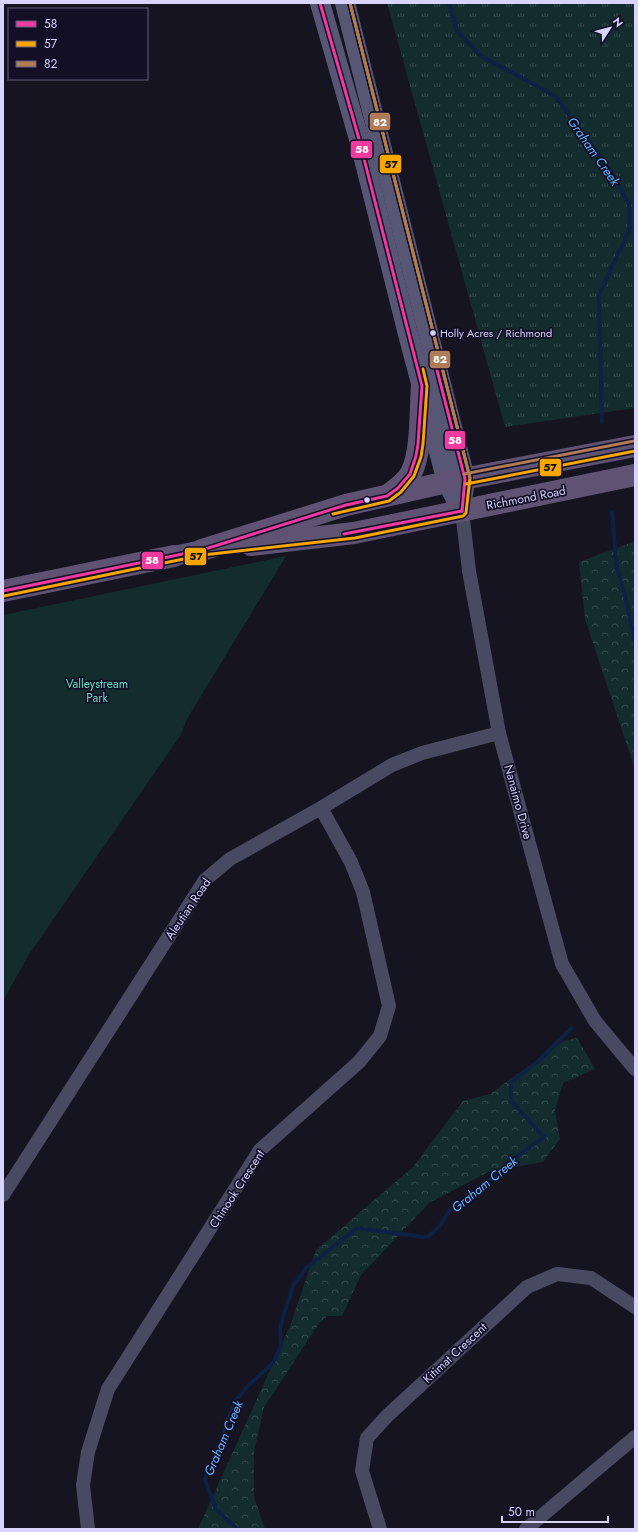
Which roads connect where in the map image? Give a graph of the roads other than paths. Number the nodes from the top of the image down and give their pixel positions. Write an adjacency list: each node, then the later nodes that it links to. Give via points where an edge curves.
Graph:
1 (320, 3): 3 (main road)
2 (345, 3): 6 (main road)
3 (422, 386): 6 (main road); 7 (main road, via 418,444 413,467 405,481)
4 (635, 446): 6 (main road, Richmond Road)
5 (635, 475): 8 (main road, Richmond Road)
6 (456, 481): 7 (main road, Richmond Road); 8 (main road)
7 (387, 496): 9 (main road, Richmond Road, via 346,505)
8 (462, 511): 9 (main road, Richmond Road, via 354,533); 12 (street, Nanaimo Drive, via 469,571)
9 (202, 550): 10 (main road, Richmond Road)
10 (174, 556): 11 (main road, Richmond Road)
11 (3, 591)
12 (499, 733): 13 (street, Aleutian Road, via 422,753 392,765); 14 (street, Nanaimo Drive, via 562,964 595,1021)
13 (321, 808): 15 (street, Aleutian Road, via 230,860 205,880); 18 (street, Chinook Crescent, via 351,862 363,892 389,1006 380,1036 359,1062 260,1150 108,1389 88,1452 83,1485)
14 (634, 1065)
15 (3, 1195)
16 (635, 1307): 19 (street, Kitimat Crescent, via 591,1278 557,1274 527,1287 387,1416 367,1438 362,1471)
17 (635, 1437): 20 (street)
18 (88, 1529)
19 (380, 1529)
20 (526, 1529)

